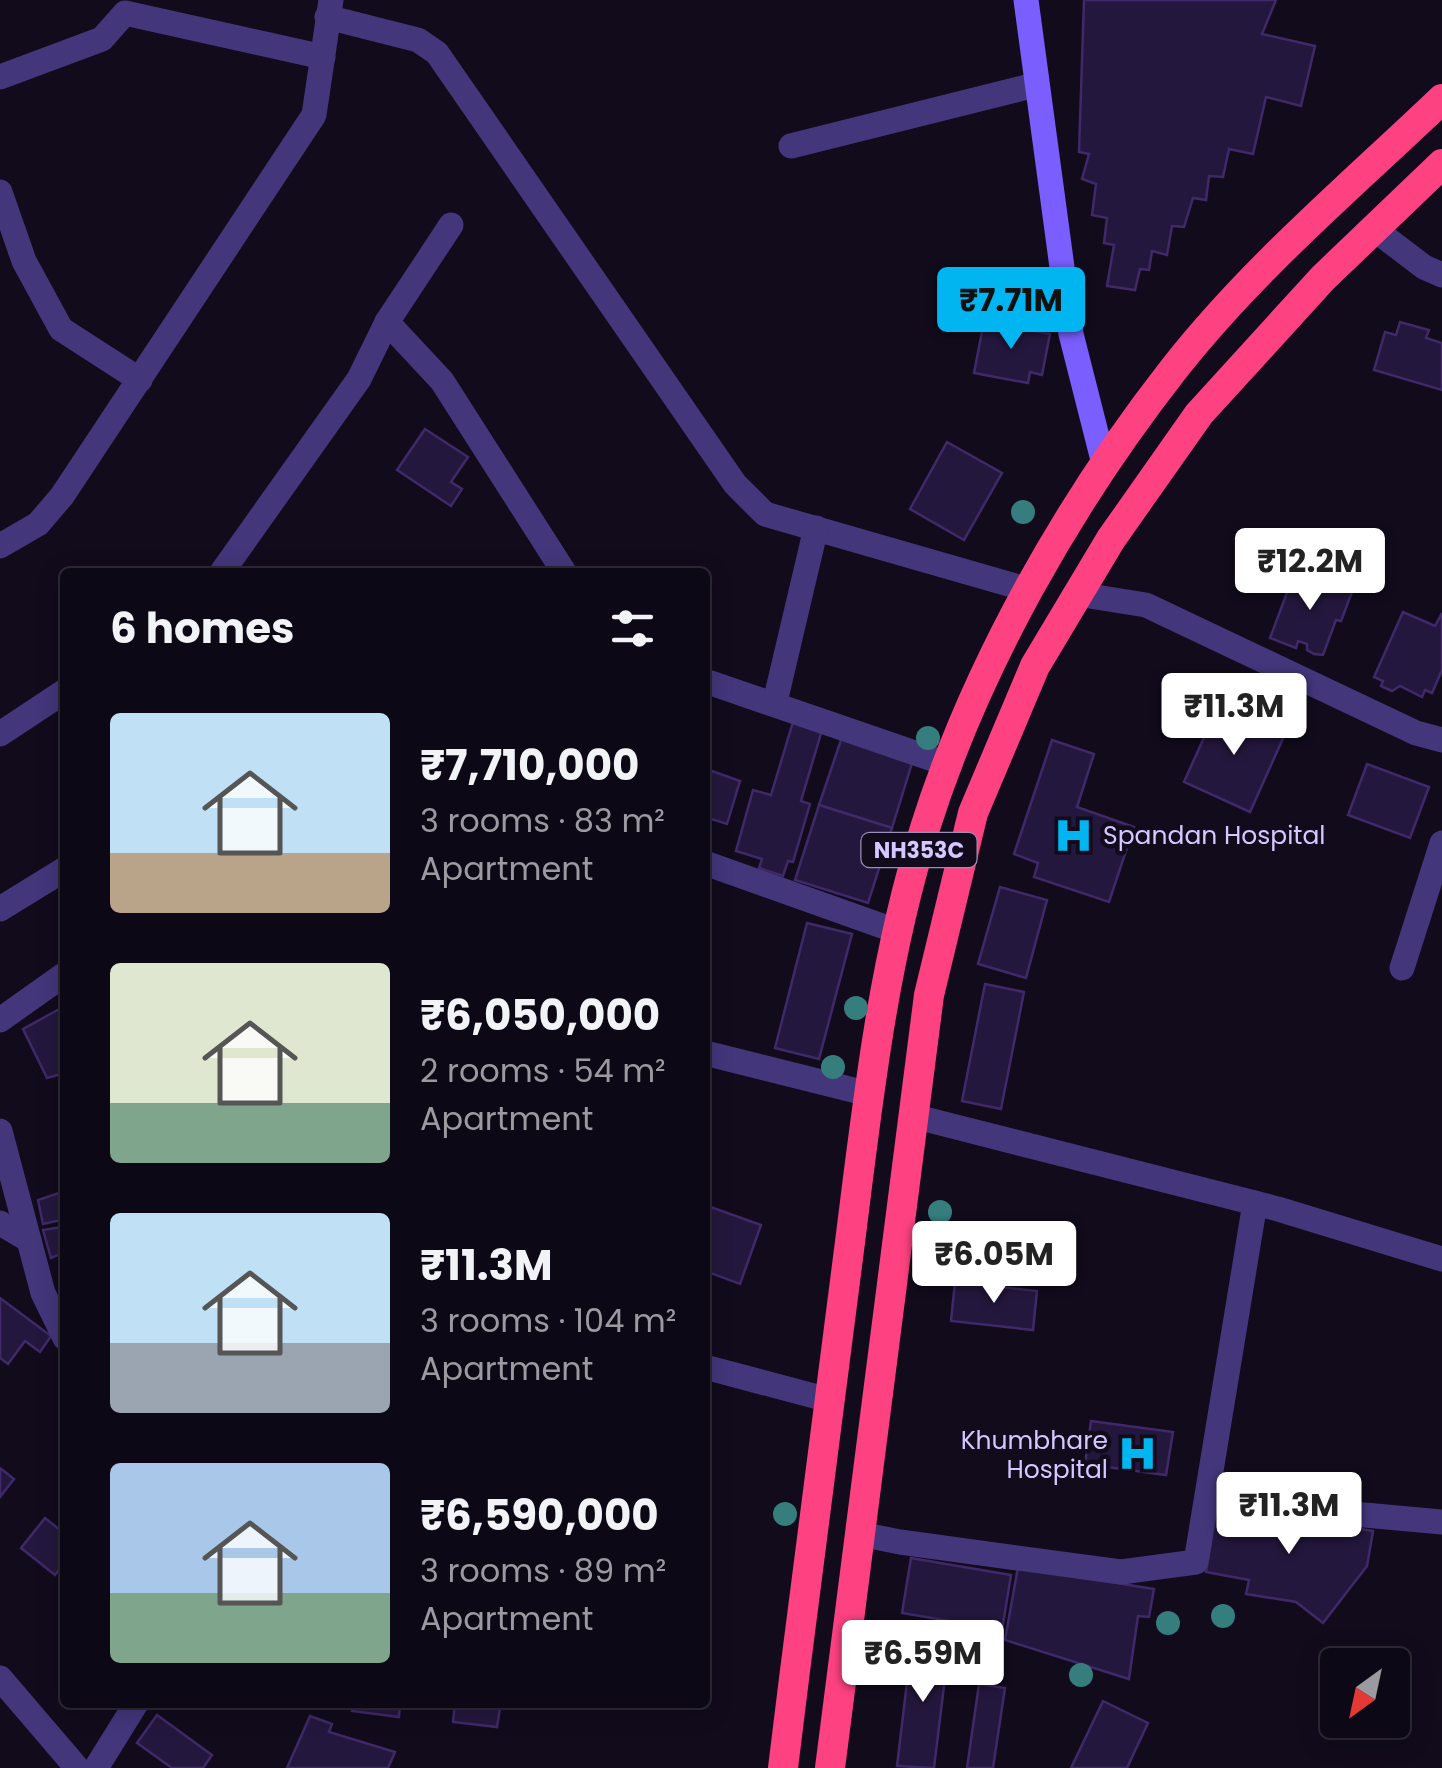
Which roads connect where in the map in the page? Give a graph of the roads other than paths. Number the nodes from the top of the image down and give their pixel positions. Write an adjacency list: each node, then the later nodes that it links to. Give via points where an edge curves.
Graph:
1 (1026, 0): 6 (street)
2 (129, 7): 4 (street); 5 (street, via 102,39)
3 (329, 9): 4 (street); 17 (street, via 437,53 735,484 765,514)
4 (323, 58): 15 (street, via 314,115)
5 (0, 77)
6 (1036, 85): 8 (street); 16 (street, via 1072,334)
7 (1442, 98): 16 (highway, NH353C, via 1234,299)
8 (791, 146)
9 (1442, 164): 12 (highway, NH353C)
10 (0, 192): 15 (street, via 24,261 61,329)
11 (451, 226): 14 (street)
12 (1374, 229): 13 (street); 22 (highway, NH353C, via 1199,414)
13 (1442, 275)
14 (387, 322): 19 (street, via 359,379); 20 (street, via 442,381)
15 (140, 380): 18 (street, via 62,496 38,524)
16 (1104, 464): 21 (highway, NH353C)
17 (816, 528): 21 (street); 25 (street)
18 (0, 546)
19 (225, 568)
20 (561, 568)
21 (1029, 590): 28 (highway, NH353C)
22 (1077, 594): 27 (street, via 1146,606); 39 (highway, NH353C, via 1034,666 973,813 929,995)
23 (710, 682): 25 (street)
24 (60, 694): 26 (street)
25 (775, 702): 28 (street)
26 (0, 734)
27 (1442, 740)
28 (950, 765): 33 (highway, NH353C, via 926,825)
29 (1442, 843): 34 (street)
30 (710, 864): 33 (street)
31 (60, 872): 32 (street)
32 (0, 909)
33 (899, 932): 38 (highway, NH353C)
34 (1402, 968)
35 (60, 978): 36 (street)
36 (0, 1020)
37 (710, 1054): 38 (street)
38 (869, 1094): 47 (highway, NH353C)
39 (913, 1116): 41 (street); 50 (highway, NH353C)
40 (0, 1131): 43 (street)
41 (1254, 1203): 44 (street); 48 (street)
42 (0, 1223): 43 (street)
43 (28, 1240): 45 (street)
44 (1442, 1259)
45 (60, 1328)
46 (710, 1368): 47 (street)
47 (830, 1400): 55 (highway, NH353C)
48 (1208, 1493): 49 (street); 50 (street, via 1196,1562 1120,1572)
49 (1442, 1522)
50 (860, 1534): 56 (highway, NH353C)
51 (0, 1678): 53 (street)
52 (136, 1708): 54 (street)
53 (77, 1768)
54 (96, 1768)
55 (783, 1768)
56 (830, 1768)

